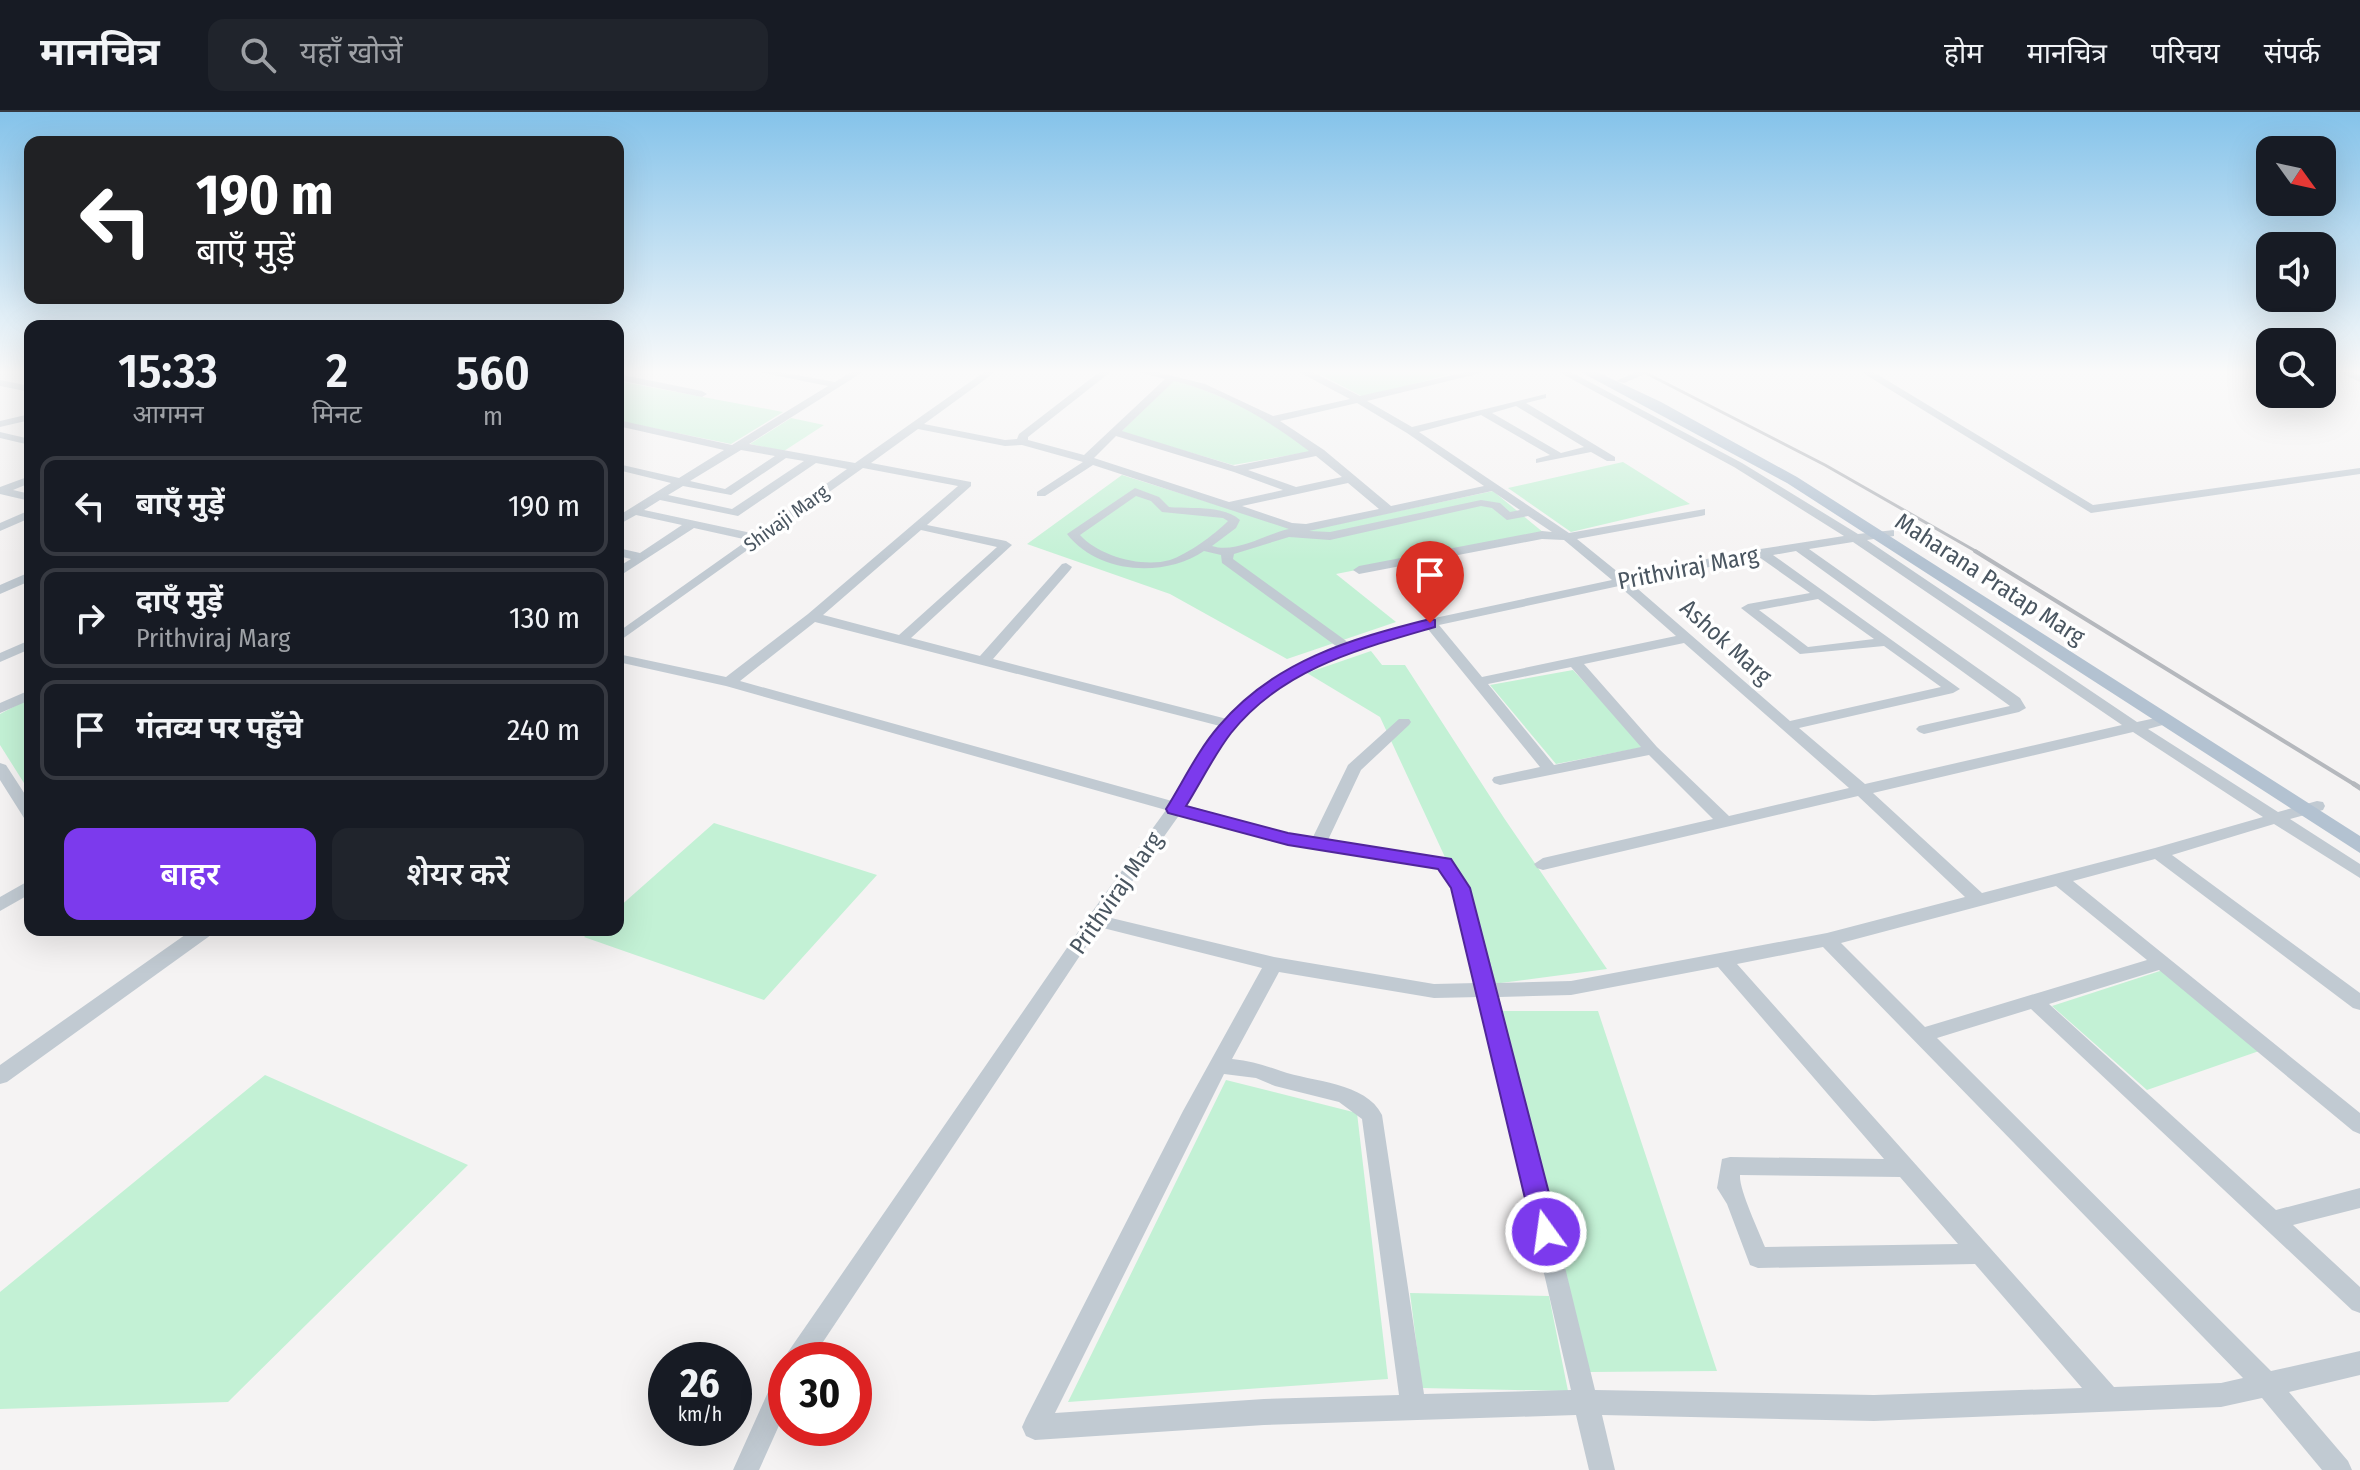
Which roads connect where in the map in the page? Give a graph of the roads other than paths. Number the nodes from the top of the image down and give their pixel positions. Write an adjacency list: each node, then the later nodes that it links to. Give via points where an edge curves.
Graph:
1 (669, 433): 19 (street)
2 (759, 433): 19 (street)
3 (903, 433): 28 (street, Shivaji Marg)
4 (956, 433): 18 (street)
5 (1026, 433): 18 (street)
6 (1117, 433): 26 (street)
7 (1118, 433): 29 (street)
8 (1291, 433): 21 (street)
9 (1415, 433): 35 (street, Ashok Marg)
10 (1520, 433): 23 (street)
11 (1569, 433): 20 (street)
12 (1679, 433): 56 (street)
13 (1708, 433): 53 (main road, Maharana Pratap Marg)
14 (1725, 433): 53 (main road, Maharana Pratap Marg, via 1807,479)
15 (1972, 433): 31 (street, via 2091,509)
16 (0, 435): 17 (street)
17 (24, 442)
18 (1022, 442): 26 (street)
19 (737, 447): 22 (street); 34 (street)
20 (1593, 448): 23 (street); 25 (street)
21 (1320, 452): 29 (street); 32 (street)
22 (786, 453): 24 (street); 38 (street)
23 (1559, 456): 27 (street)
24 (816, 458): 28 (street); 43 (street, via 734,513)
25 (1611, 459)
26 (1089, 460): 39 (street); 42 (street)
27 (1540, 461)
28 (858, 466): 51 (street, via 967,484); 55 (street, Shivaji Marg)
29 (1235, 469): 37 (street)
30 (624, 471): 34 (street)
31 (2360, 471)
32 (1350, 479): 37 (street); 44 (street)
33 (24, 481): 36 (street)
34 (682, 481): 38 (street); 41 (street)
35 (1495, 487): 44 (street); 46 (street, Ashok Marg)
36 (1, 490): 40 (street)
37 (1295, 491): 42 (street)
38 (727, 493): 43 (street)
39 (1041, 494)
40 (24, 496)
41 (658, 496): 43 (street); 45 (street)
42 (1226, 506): 44 (street, via 1306,528)
43 (705, 507)
44 (1388, 510)
45 (634, 511): 49 (street); 50 (street)
46 (1531, 512): 54 (street, Ashok Marg); 59 (street, via 1507,516 1496,505 1481,503 1330,536 1288,533)
47 (1701, 512): 54 (street)
48 (24, 517): 52 (street)
49 (624, 517)
50 (692, 524): 55 (street); 62 (street)
51 (917, 526): 70 (street); 74 (street, via 1006,545)
52 (0, 527)
53 (1884, 534): 56 (street, Prithviraj Marg); 86 (main road, Maharana Pratap Marg); 98 (main road, Maharana Pratap Marg)
54 (1567, 537): 65 (street, via 1542,535); 67 (street, Ashok Marg)
55 (757, 538): 72 (street, Shivaji Marg)
56 (1855, 538): 58 (street, Prithviraj Marg); 90 (street)
57 (1202, 545): 57 (street, via 1176,562 1141,565 1110,558 1077,542 1073,534 1135,491 1166,510 1207,511 1234,520); 59 (street)
58 (1798, 547): 61 (street, Prithviraj Marg); 91 (street, via 2019,708)
59 (1228, 552): 77 (street, via 1226,560)
60 (624, 553): 62 (street)
61 (1762, 553): 67 (street, Prithviraj Marg); 69 (street)
62 (642, 557): 64 (street)
63 (1066, 567): 80 (street)
64 (624, 569)
65 (1359, 570)
66 (24, 579): 68 (street)
67 (1623, 581): 71 (street, Prithviraj Marg); 73 (street, Ashok Marg)
68 (0, 590)
69 (1820, 595): 75 (street); 75 (street, via 1748,608 1805,651)
70 (813, 617): 74 (street); 82 (street)
71 (1430, 623): 77 (street, Prithviraj Marg); 83 (street)
72 (624, 634)
73 (1688, 638): 81 (street); 89 (street, Ashok Marg)
74 (902, 639): 80 (street)
75 (1886, 642): 89 (street, via 1953,689)
76 (24, 647): 78 (street)
77 (1347, 648): 88 (street, Prithviraj Marg, via 1281,678)
78 (0, 658)
79 (624, 659): 82 (street)
80 (984, 660): 88 (street)
81 (1575, 662): 83 (street); 92 (street)
82 (729, 682): 99 (street)
83 (1478, 682): 94 (street)
84 (24, 697): 85 (street)
85 (0, 709)
86 (2165, 720): 90 (street); 98 (main road, Maharana Pratap Marg)
87 (1404, 722): 103 (street, via 1354,768)
88 (1230, 724): 99 (street, Prithviraj Marg)
89 (1786, 726): 96 (street, Ashok Marg)
90 (2135, 727): 96 (street); 100 (street)
91 (1924, 729)
92 (1652, 750): 94 (street); 101 (street)
93 (0, 768): 97 (street)
94 (1551, 771): 95 (street)
95 (1500, 780)
96 (1860, 789): 101 (street); 110 (street, Ashok Marg)
97 (24, 801)
98 (2310, 807): 100 (street); 102 (main road, Maharana Pratap Marg); 104 (main road, Maharana Pratap Marg)
99 (1175, 809): 103 (street); 112 (street, Prithviraj Marg)
100 (2276, 816): 105 (street); 107 (street)
101 (1724, 820): 106 (street)
102 (2360, 833)
103 (1318, 844): 118 (street, via 1445,863 1460,888)
104 (2360, 846)
105 (2158, 853): 108 (street); 120 (street)
106 (1543, 864)
107 (2360, 872)
108 (2059, 879): 110 (street); 116 (street)
109 (24, 890): 111 (street)
110 (1979, 900): 114 (street)
111 (0, 905)
112 (1095, 920): 117 (street); 131 (street, Prithviraj Marg)
113 (197, 936): 123 (street)
114 (1827, 940): 115 (street); 121 (street)
115 (1723, 960): 118 (street, via 1571,988); 125 (street)
116 (2162, 962): 119 (street); 124 (street)
117 (1274, 964): 118 (street, via 1434,991); 122 (street)
118 (1488, 989): 135 (street)
119 (2034, 1001): 121 (street); 127 (street)
120 (2360, 1003)
121 (1922, 1035): 133 (street)
122 (1219, 1065): 136 (street, via 1259,1070 1345,1095 1372,1115); 136 (street, via 1035,1427)
123 (0, 1076)
124 (2360, 1125)
125 (1906, 1168): 128 (street); 128 (street, via 1730,1166 1728,1188 1758,1258)
126 (2360, 1198): 127 (street)
127 (2272, 1221): 129 (street)
128 (1981, 1254): 134 (street)
129 (2350, 1281): 130 (street)
130 (2360, 1302)
131 (809, 1342)
132 (2360, 1363): 133 (street)
133 (2266, 1384): 134 (street, via 2221,1395); 140 (street)
134 (2108, 1399): 135 (street, via 1874,1408)
135 (1586, 1402): 136 (street); 139 (street)
136 (1413, 1407)
137 (768, 1421): 138 (street)
138 (746, 1470)
139 (1602, 1470)
140 (2339, 1470)

